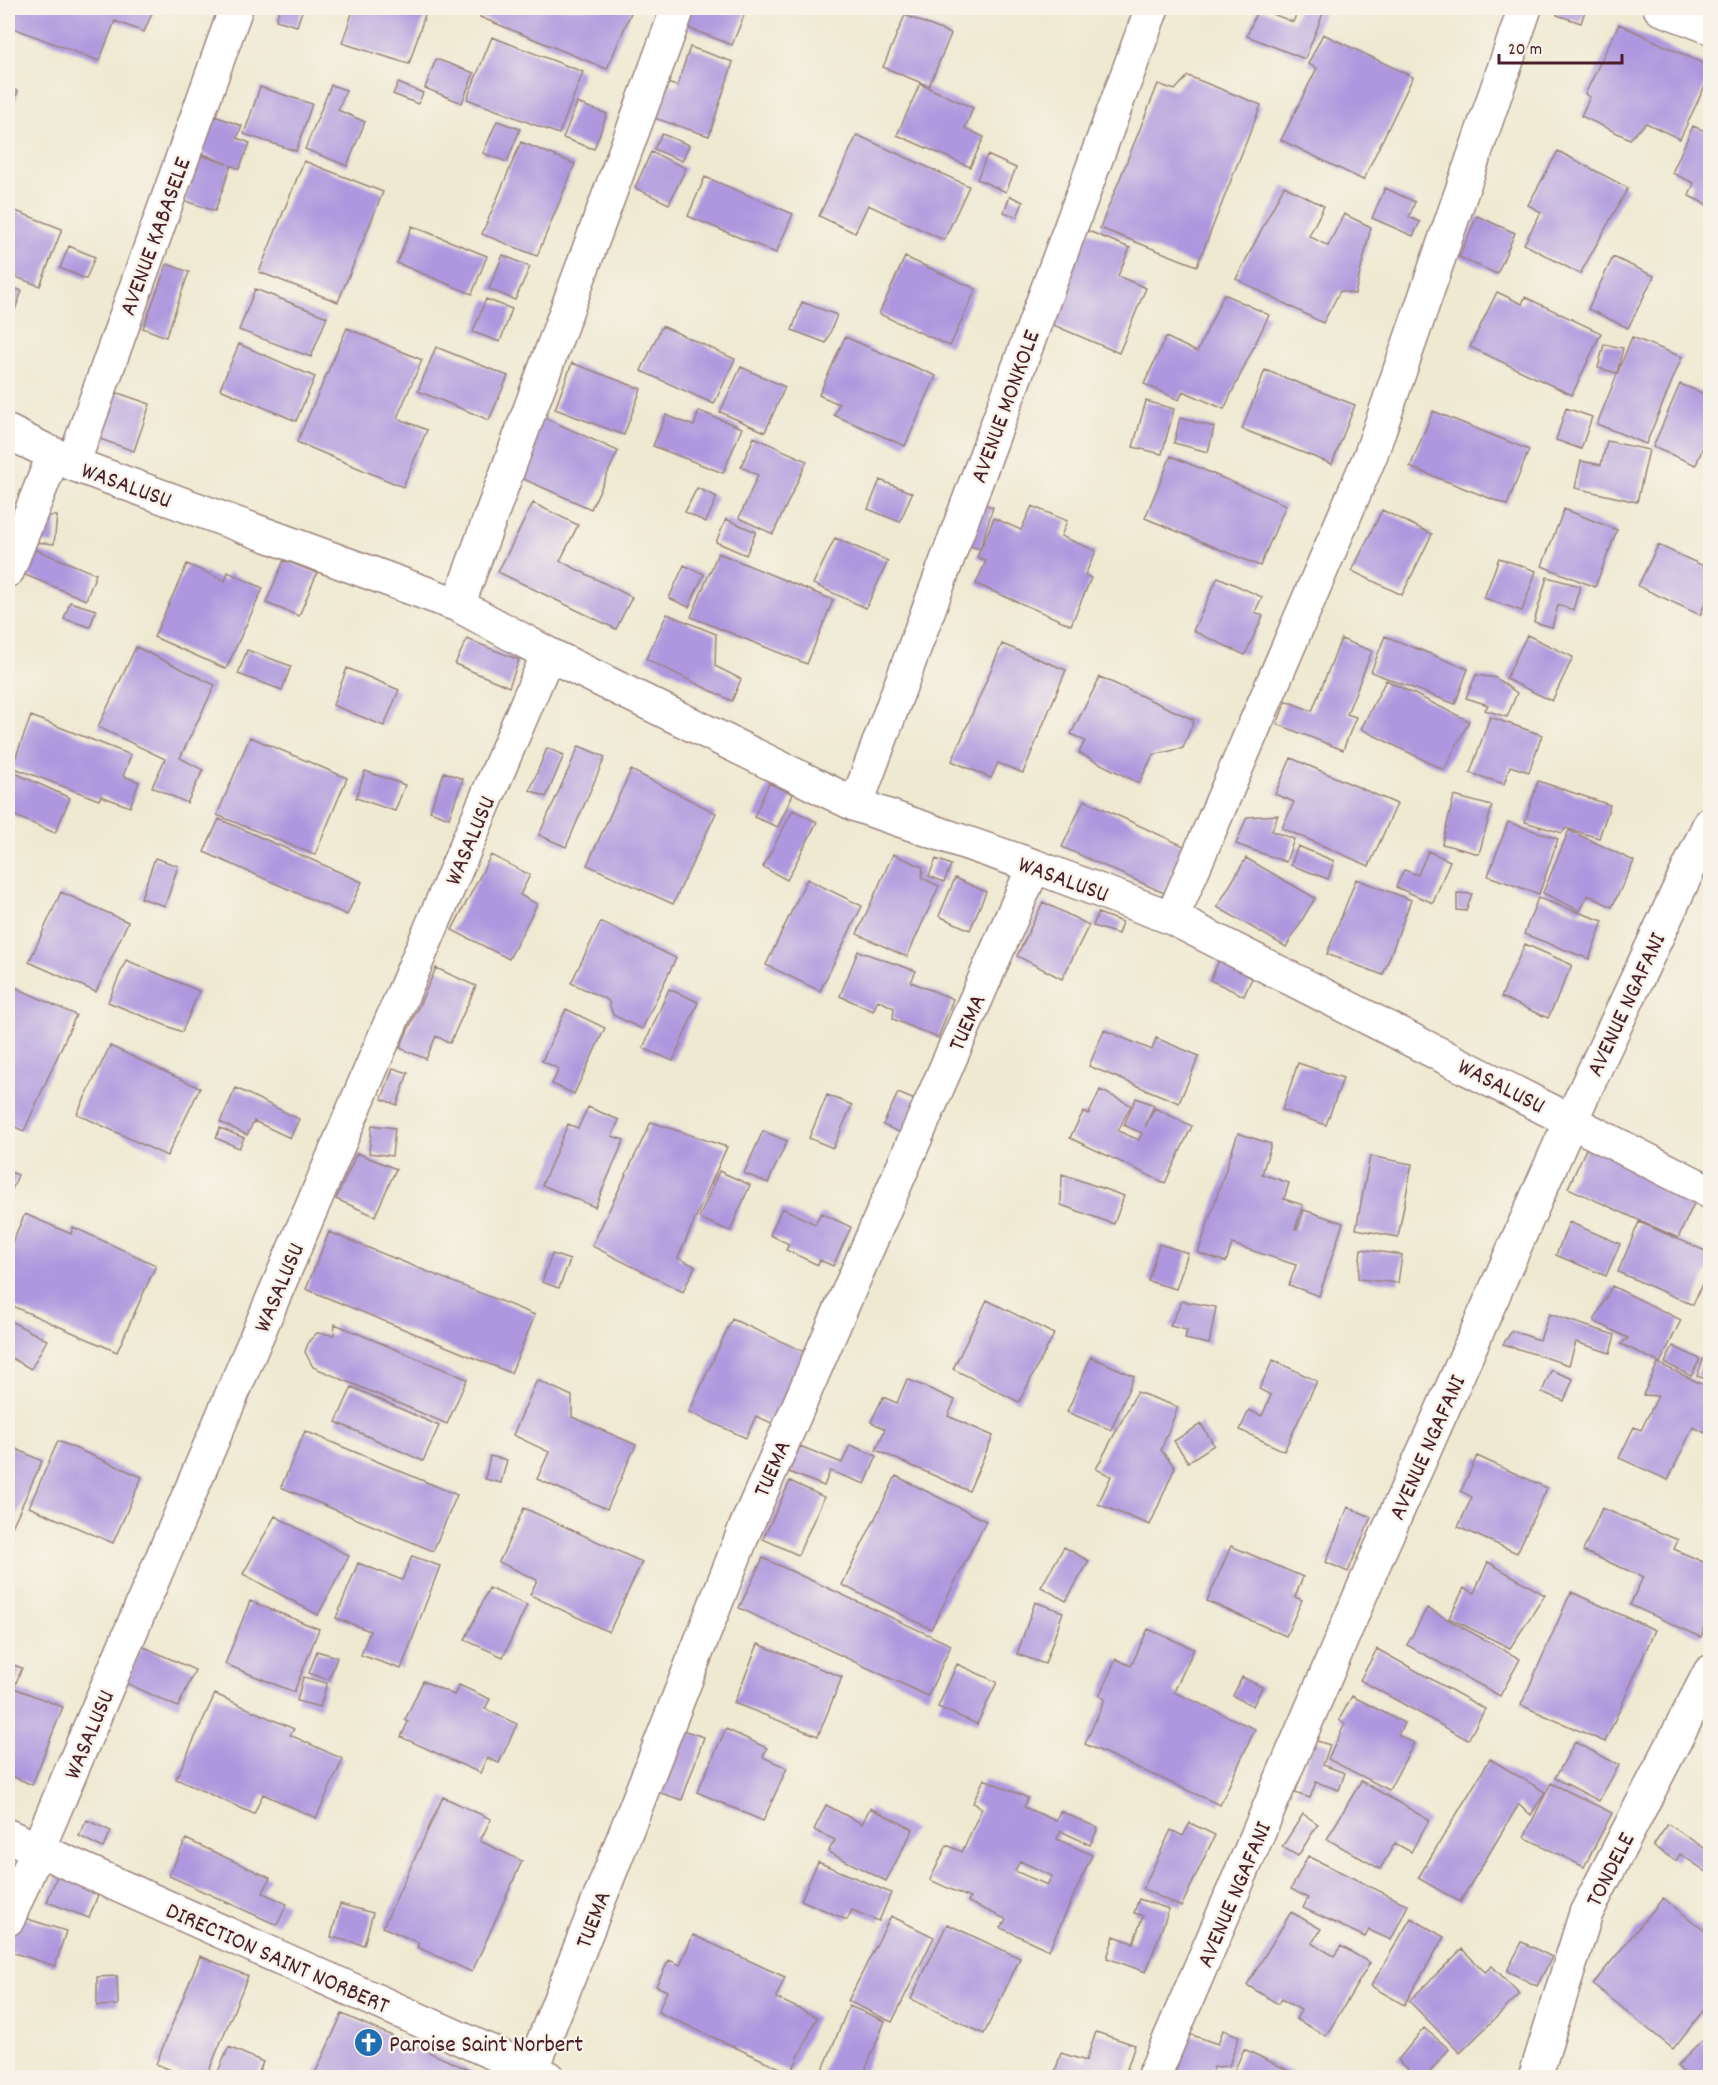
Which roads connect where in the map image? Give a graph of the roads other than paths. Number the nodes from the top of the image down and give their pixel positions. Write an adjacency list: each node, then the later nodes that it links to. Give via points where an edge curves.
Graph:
1 (236, 8): 8 (street, AVENUE KABASELE)
2 (678, 8): 10 (street)
3 (1152, 8): 12 (street, AVENUE MONKOLE)
4 (1525, 8): 15 (street, via 1371,454)
5 (1660, 8): 6 (street)
6 (1710, 27)
7 (8, 432): 8 (street, WASALUSU)
8 (63, 459): 9 (street, AVENUE KABASELE); 10 (street, WASALUSU)
9 (8, 570)
10 (458, 605): 11 (street, WASALUSU)
11 (548, 654): 12 (street, WASALUSU); 20 (street, WASALUSU)
12 (856, 804): 14 (street, WASALUSU)
13 (1710, 823): 16 (street, AVENUE NGAFANI)
14 (1034, 866): 15 (street, WASALUSU); 22 (street, TUEMA, via 745,1529)
15 (1172, 918): 16 (street, WASALUSU)
16 (1571, 1120): 17 (street, WASALUSU); 23 (street, AVENUE NGAFANI, via 1376,1559)
17 (1710, 1192)
18 (1710, 1672): 24 (street, TONDELE, via 1586,1913)
19 (8, 1836): 20 (street, DIRECTION SAINT NORBERT)
20 (38, 1850): 21 (street, WASALUSU); 22 (street, DIRECTION SAINT NORBERT)
21 (8, 1919)
22 (537, 2075)
23 (1153, 2078)
24 (1535, 2078)

